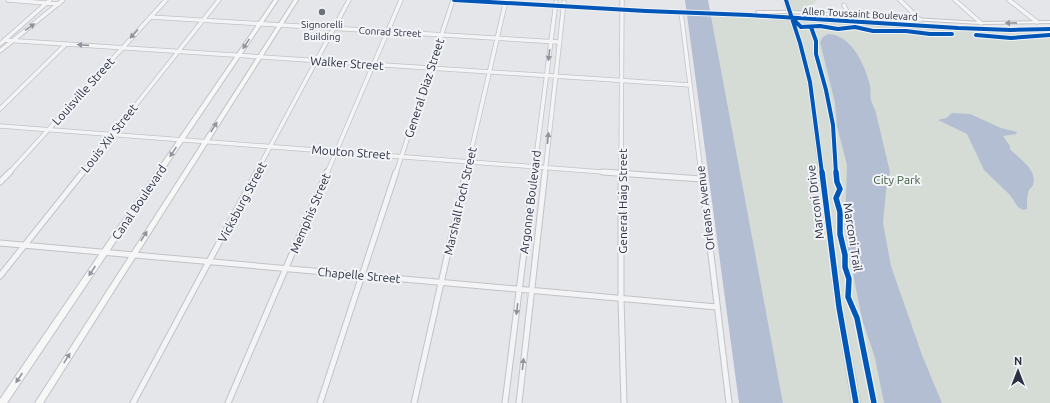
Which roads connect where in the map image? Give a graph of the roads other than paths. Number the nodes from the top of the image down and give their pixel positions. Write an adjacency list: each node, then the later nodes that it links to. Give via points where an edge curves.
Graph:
1 (8, 0): 16 (street)
2 (63, 0): 18 (street)
3 (166, 0): 28 (street, Louisville Street)
4 (218, 0): 30 (street, Louis Xiv Street)
5 (276, 0): 37 (main road, Canal Boulevard)
6 (296, 0): 38 (main road, Canal Boulevard)
7 (349, 0): 39 (street, Vicksburg Street)
8 (401, 0): 42 (street, Memphis Street)
9 (454, 0): 17 (main road, Allen Toussaint Boulevard); 43 (street, General Diaz Street)
10 (519, 0): 19 (main road, Allen Toussaint Boulevard)
11 (622, 0): 22 (street, General Haig Street)
12 (786, 0): 25 (main road, Marconi Drive)
13 (900, 0): 31 (street)
14 (955, 0): 36 (street)
15 (1009, 0): 34 (street)
16 (48, 1): 18 (street); 45 (street)
17 (506, 2): 19 (main road, Allen Toussaint Boulevard); 44 (street, Marshall Foch Street)
18 (59, 4): 46 (street, one-way to 18)
19 (556, 4): 20 (main road, Allen Toussaint Boulevard); 47 (street, Argonne Boulevard)
20 (564, 4): 22 (main road, Allen Toussaint Boulevard); 48 (street, Argonne Boulevard)
21 (844, 5): 27 (street)
22 (622, 8): 23 (main road, Allen Toussaint Boulevard); 62 (street, General Haig Street)
23 (682, 11): 24 (main road, Allen Toussaint Boulevard); 63 (street, Orleans Avenue)
24 (713, 12): 25 (main road, Allen Toussaint Boulevard); 29 (main road, Allen Toussaint Boulevard)
25 (790, 12): 26 (main road, Allen Toussaint Boulevard); 29 (main road, Marconi Drive)
26 (824, 14): 27 (main road, Allen Toussaint Boulevard); 32 (main road)
27 (849, 16): 31 (main road, Allen Toussaint Boulevard)
28 (150, 17): 30 (street, Conrad Street); 51 (street, Louisville Street, one-way to 51)
29 (793, 19): 32 (main road, Allen Toussaint Boulevard); 102 (main road, Marconi Drive, via 810,82 839,307)
30 (203, 20): 37 (street, Conrad Street); 53 (street, Louis Xiv Street)
31 (920, 20): 33 (main road, Allen Toussaint Boulevard)
32 (828, 21): 40 (main road, Allen Toussaint Boulevard)
33 (953, 22): 36 (main road, Allen Toussaint Boulevard); 40 (main road)
34 (1037, 22): 35 (main road, Allen Toussaint Boulevard); 36 (main road, Allen Toussaint Boulevard, one-way to 36)
35 (1050, 22)
36 (981, 23)
37 (260, 24): 38 (street, Conrad Street); 54 (main road, Canal Boulevard, one-way to 54)
38 (280, 25): 39 (street, Conrad Street); 55 (main road, Canal Boulevard)
39 (334, 28): 42 (street, Conrad Street); 56 (street, Vicksburg Street)
40 (958, 28): 41 (main road, Allen Toussaint Boulevard)
41 (1050, 29)
42 (388, 32): 43 (street, Conrad Street); 57 (street, Memphis Street)
43 (441, 35): 44 (street, Conrad Street); 58 (street, General Diaz Street)
44 (496, 38): 47 (street, Conrad Street); 59 (street, Marshall Foch Street)
45 (4, 40): 46 (street, Walker Street); 49 (street)
46 (12, 41): 50 (street, Walker Street); 52 (street)
47 (551, 42): 48 (street, Conrad Street); 60 (street, Argonne Boulevard, one-way to 60)
48 (558, 42): 61 (street, Argonne Boulevard)
49 (0, 44)
50 (66, 44): 51 (street, Walker Street, one-way to 50); 64 (street)
51 (122, 48): 53 (street, Walker Street); 66 (street, Louisville Street)
52 (1, 49)
53 (178, 52): 54 (street, Walker Street); 67 (street, Louis Xiv Street)
54 (238, 56): 55 (street, Walker Street); 68 (main road, Canal Boulevard)
55 (259, 57): 56 (street, Walker Street); 69 (main road, Canal Boulevard, one-way to 55)
56 (317, 61): 57 (street, Walker Street); 70 (street, Vicksburg Street)
57 (374, 64): 58 (street, Walker Street); 71 (street, Memphis Street)
58 (430, 68): 59 (street, Walker Street); 72 (street, General Diaz Street)
59 (488, 72): 60 (street, Walker Street); 73 (street, Marshall Foch Street)
60 (546, 76): 61 (street, Walker Street); 74 (street, Argonne Boulevard)
61 (555, 76): 62 (street, Walker Street); 75 (street, Argonne Boulevard, one-way to 61)
62 (622, 81): 63 (street, Walker Street); 76 (street, General Haig Street)
63 (690, 85): 77 (street, Orleans Avenue)
64 (0, 109)
65 (0, 126): 66 (street, Mouton Street)
66 (47, 130): 67 (street, Mouton Street); 78 (street, Louisville Street)
67 (113, 134): 68 (street, Mouton Street); 80 (street, Louis Xiv Street)
68 (182, 140): 69 (street, Mouton Street); 81 (main road, Canal Boulevard, one-way to 81)
69 (205, 141): 70 (street, Mouton Street); 82 (main road, Canal Boulevard, one-way to 69)
70 (271, 146): 71 (street, Mouton Street); 83 (street, Vicksburg Street)
71 (337, 151): 72 (street, Mouton Street); 84 (street, Memphis Street)
72 (402, 156): 73 (street, Mouton Street); 86 (street, General Diaz Street)
73 (469, 161): 74 (street, Mouton Street); 87 (street, Marshall Foch Street)
74 (535, 166): 75 (street, Mouton Street); 88 (street, Argonne Boulevard)
75 (545, 167): 76 (street, Mouton Street); 89 (street, Argonne Boulevard)
76 (622, 173): 77 (street, Mouton Street); 90 (street, General Haig Street)
77 (701, 178): 91 (street, Orleans Avenue)
78 (0, 182)
79 (0, 243): 80 (street, Chapelle Street)
80 (24, 246): 81 (street, Chapelle Street); 85 (street, Louis Xiv Street)
81 (105, 253): 82 (street, Chapelle Street); 92 (main road, Canal Boulevard, one-way to 92)
82 (132, 255): 83 (street, Chapelle Street); 93 (main road, Canal Boulevard, one-way to 82)
83 (210, 262): 84 (street, Chapelle Street); 94 (street, Vicksburg Street)
84 (286, 269): 86 (street, Chapelle Street); 95 (street, Memphis Street)
85 (0, 276)
86 (362, 276): 87 (street, Chapelle Street); 96 (street, General Diaz Street)
87 (441, 283): 88 (street, Chapelle Street); 97 (street, Marshall Foch Street)
88 (519, 290): 89 (street, Chapelle Street); 98 (street, Argonne Boulevard, one-way to 98)
89 (532, 291): 90 (street, Chapelle Street); 99 (street, Argonne Boulevard, one-way to 89)
90 (622, 299): 91 (street, Chapelle Street); 100 (street, General Haig Street)
91 (717, 307): 101 (street, Orleans Avenue)
92 (2, 403)
93 (39, 403)
94 (133, 403)
95 (228, 403)
96 (320, 403)
97 (414, 403)
98 (505, 403)
99 (519, 403)
100 (624, 403)
101 (729, 403)
102 (856, 403)

